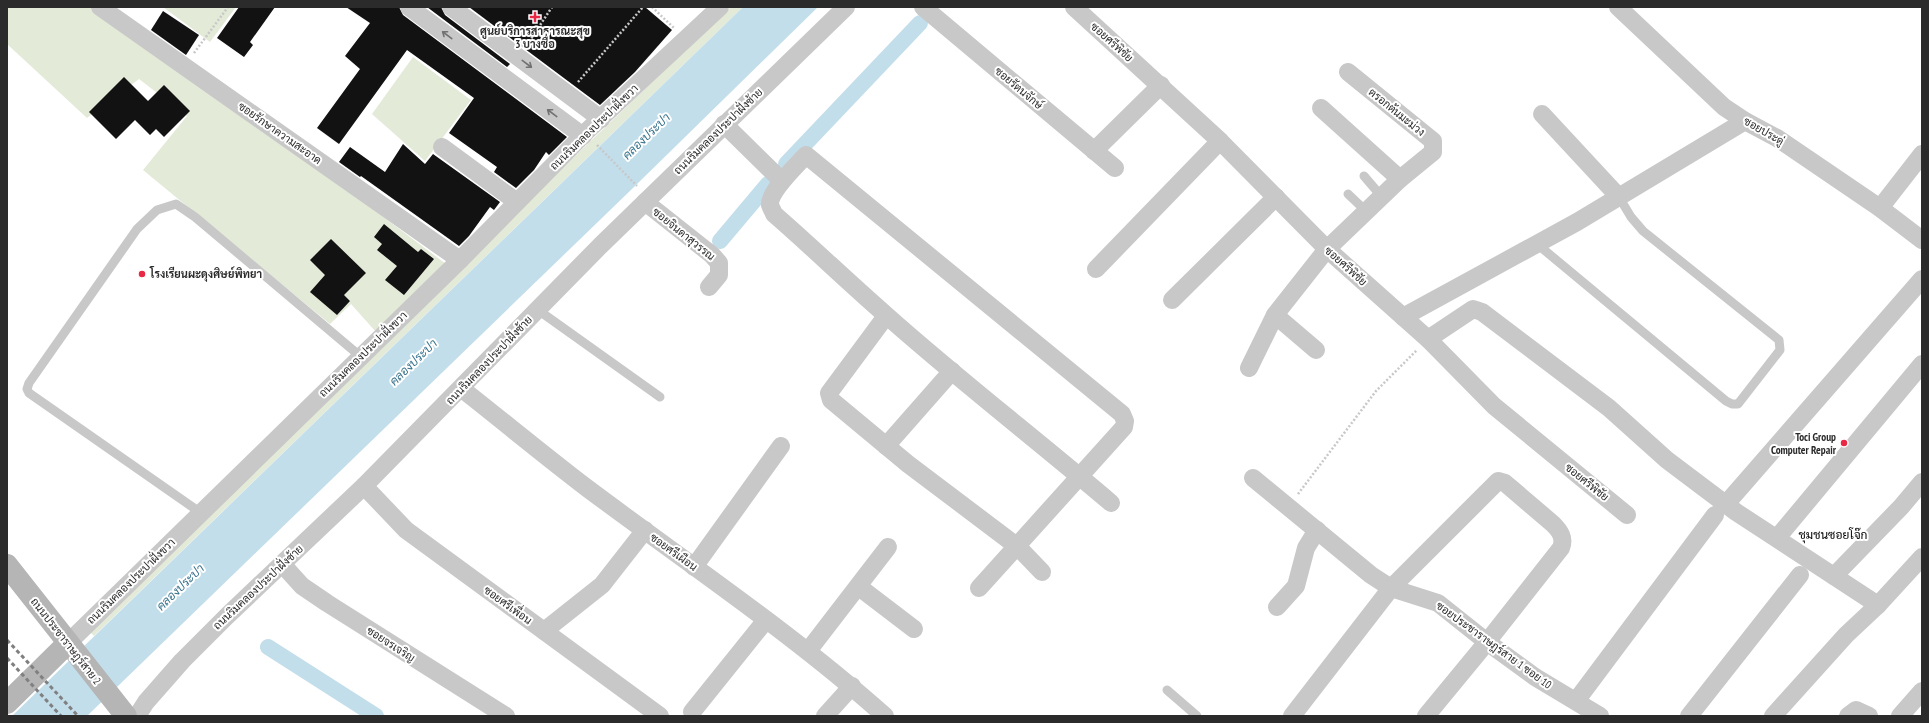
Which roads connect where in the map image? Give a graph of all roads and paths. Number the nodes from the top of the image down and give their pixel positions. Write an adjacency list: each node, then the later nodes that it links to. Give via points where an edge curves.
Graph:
1 (100, 7): 15 (street, ซอยรักษาความสะอาด)
2 (228, 7): 15 (path)
3 (410, 7): 24 (street, one-way to 3)
4 (451, 7): 14 (street)
5 (552, 7): 14 (path)
6 (643, 7): 18 (path)
7 (652, 7): 13 (path)
8 (720, 7): 13 (street, ถนนริมคลองประปาฝั่งขวา)
9 (846, 7): 23 (street, ถนนริมคลองประปาฝั่งซ้าย)
10 (923, 7): 27 (street, ซอยรัตนจักษ์)
11 (1074, 7): 17 (street, ซอยศรีพิชัย)
12 (1618, 7): 22 (street, ซอยประดู่, via 1724,107)
13 (685, 40): 21 (street, ถนนริมคลองประปาฝั่งขวา)
14 (518, 58): 18 (street, one-way to 18)
15 (184, 66): 45 (street, ซอยรักษาความสะอาด)
16 (1348, 72): 31 (street, ตรอกต้นมะม่วง, via 1432,141 1433,152)
17 (1161, 85): 25 (street, ซอยศรีพิชัย); 27 (street)
18 (567, 94): 21 (street)
19 (1321, 108): 31 (street)
20 (1542, 114): 37 (street)
21 (600, 119): 24 (street, ถนนริมคลองประปาฝั่งขวา)
22 (1746, 121): 37 (street); 40 (street, ซอยประดู่, via 1777,138)
23 (724, 124): 32 (street); 39 (street, ถนนริมคลองประปาฝั่งซ้าย)
24 (590, 140): 33 (path); 38 (street, ถนนริมคลองประปาฝั่งขวา)
25 (1220, 141): 35 (street, ซอยศรีพิชัย); 46 (street)
26 (442, 147): 38 (street)
27 (1094, 151): 29 (street, ซอยรัตนจักษ์)
28 (1922, 154): 40 (street)
29 (1115, 168)
30 (1364, 176): 36 (lane)
31 (1400, 179): 36 (street)
32 (782, 180): 52 (street, via 771,200 770,205 774,214); 64 (street, via 806,155 1122,414 1124,427)
33 (638, 186)
34 (1348, 194): 41 (lane)
35 (1276, 197): 44 (street, ซอยศรีพิชัย); 49 (street)
36 (1382, 197): 41 (street)
37 (1619, 197): 43 (street); 43 (lane, via 1644,231 1779,340 1780,350 1738,404 1726,401)
38 (518, 202): 45 (street, ถนนริมคลองประปาฝั่งขวา)
39 (645, 202): 48 (street, ซอยจินดาสุวรรณ, via 719,263 719,275); 50 (street, ถนนริมคลองประปาฝั่งซ้าย)
40 (1880, 208): 42 (street, ซอยประดู่)
41 (1367, 212): 44 (street)
42 (1922, 240)
43 (1537, 244): 53 (street)
44 (1327, 249): 51 (street); 53 (street, ซอยศรีพิชัย)
45 (460, 260): 56 (street, ถนนริมคลองประปาฝั่งขวา)
46 (1096, 270)
47 (1922, 279): 70 (street)
48 (709, 287)
49 (1172, 300)
50 (538, 310): 60 (street, ถนนริมคลองประปาฝั่งซ้าย); 61 (lane)
51 (1275, 314): 55 (street); 58 (street)
52 (886, 316): 59 (street); 63 (street, via 829,393 836,405)
53 (1403, 317): 54 (street, ซอยศรีพิชัย)
54 (1428, 339): 69 (path, via 1376,391); 70 (street, via 1473,309 1482,312 1609,408); 72 (street, ซอยศรีพิชัย, via 1494,406)
55 (1316, 350)
56 (360, 356): 71 (street, ถนนริมคลองประปาฝั่งขวา); 71 (lane, via 195,217 176,204 157,210 137,229 27,389 29,393)
57 (1922, 364): 75 (street)
58 (1249, 368)
59 (952, 371): 63 (street); 64 (street)
60 (462, 389): 67 (street, ถนนริมคลองประปาฝั่งซ้าย); 73 (street, ซอยศรีเผือน)
61 (660, 397)
62 (781, 446): 81 (street)
63 (886, 446): 77 (street)
64 (1080, 477): 68 (street); 77 (street)
65 (1253, 478): 69 (street, ซอยประชาราษฎร์สาย 1 ซอย 10)
66 (1922, 482): 84 (street)
67 (364, 486): 80 (street, ถนนริมคลองประปาฝั่งซ้าย); 92 (street, ซอยศรีเพื่อน, via 406,530)
68 (1111, 504)
69 (1289, 506): 74 (street, ซอยประชาราษฎร์สาย 1 ซอย 10)
70 (1721, 510): 75 (street); 99 (street)
71 (201, 513): 94 (street, ถนนริมคลองประปาฝั่งขวา)
72 (1627, 515)
73 (645, 530): 81 (street, ซอยศรีเผือน); 92 (street, via 602,585)
74 (1317, 530): 87 (street, ซอยประชาราษฎร์สาย 1 ซอย 10, via 1371,575); 89 (street, via 1306,548 1296,586)
75 (1777, 538): 84 (street)
76 (888, 547): 85 (street)
77 (1018, 547): 82 (street); 86 (street)
78 (1922, 557): 88 (street)
79 (7, 564): 94 (main road, ถนนประชาราษฎร์สาย 2)
80 (283, 564): 103 (street, ถนนริมคลองประปาฝั่งซ้าย, via 182,661); 104 (street, ซอยจรเจริญ, via 302,586)
81 (694, 566): 90 (street, ซอยศรีเผือน)
82 (1042, 572)
83 (1800, 575): 112 (street)
84 (1834, 576): 88 (street)
85 (859, 587): 91 (street); 95 (street)
86 (979, 588)
87 (1391, 588): 93 (street, ซอยประชาราษฎร์สาย 1 ซอย 10, via 1438,603); 93 (street, via 1491,486 1498,480 1505,483 1560,531 1562,543 1561,548); 109 (street)
88 (1878, 605): 113 (street, via 1846,635)
89 (1277, 607)
90 (766, 620): 95 (street, ซอยศรีเผือน); 102 (street)
91 (914, 630)
92 (544, 631): 105 (street, ซอยศรีเพื่อน)
93 (1487, 642): 99 (street, ซอยประชาราษฎร์สาย 1 ซอย 10, via 1535,677); 110 (street)
94 (70, 646): 100 (main road, ถนนริมคลองประปาฝั่งขวา); 101 (main road, ถนนประชาราษฎร์สาย 2)
95 (808, 651): 96 (street, ซอยศรีเผือน)
96 (852, 686): 106 (street); 107 (street, ซอยศรีเผือน)
97 (1166, 690): 108 (lane)
98 (1922, 691): 116 (street)
99 (1576, 701): 111 (street, ซอยประชาราษฎร์สาย 1 ซอย 10)
100 (7, 703)
101 (120, 708)
102 (692, 712)
103 (137, 716)
104 (506, 716)
105 (660, 716)
106 (825, 716)
107 (885, 716)
108 (1197, 716)
109 (1292, 716)
110 (1426, 716)
111 (1600, 716)
112 (1689, 716)
113 (1773, 716)
114 (1848, 716): 115 (street, via 1856,710)
115 (1869, 716)
116 (1900, 716)

